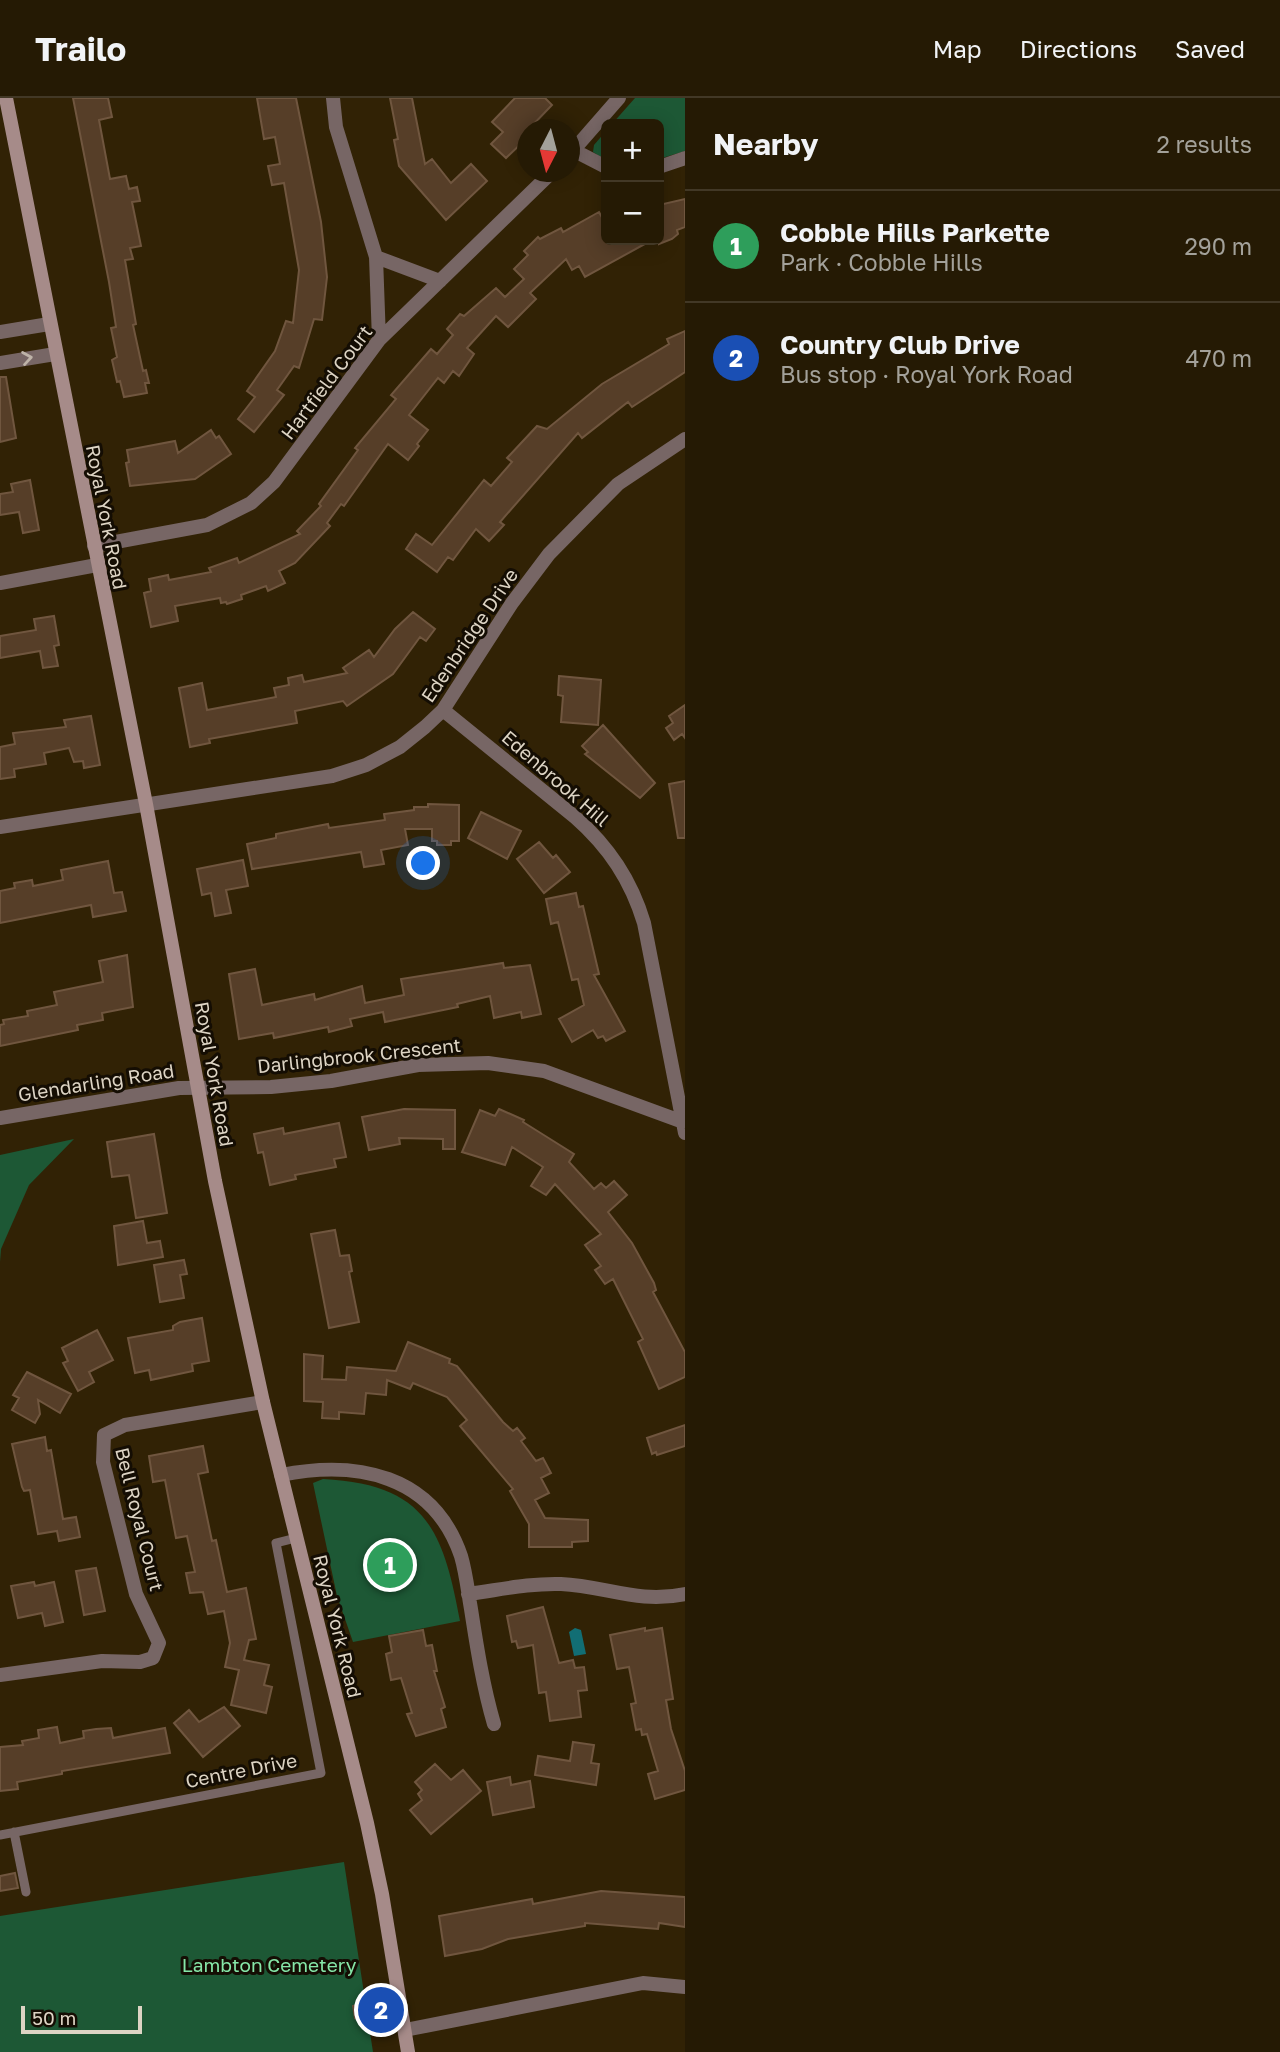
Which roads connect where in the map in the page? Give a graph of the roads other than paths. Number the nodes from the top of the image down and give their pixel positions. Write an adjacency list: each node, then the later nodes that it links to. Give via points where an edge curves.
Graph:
1 (333, 98): 10 (street, via 336,127)
2 (619, 98): 4 (street)
3 (4, 103): 12 (main road, Royal York Road)
4 (580, 142)
5 (580, 156): 7 (street)
6 (685, 158): 8 (street)
7 (601, 165)
8 (664, 165)
9 (542, 182): 11 (street, Hartfield Court)
10 (376, 257): 11 (street); 14 (street)
11 (440, 281): 14 (street, Hartfield Court)
12 (49, 324): 13 (street); 15 (main road, Royal York Road)
13 (0, 332)
14 (379, 340): 18 (street, Hartfield Court, via 274,482 251,503 207,525)
15 (55, 354): 16 (street, one-way to 15); 18 (main road, Royal York Road)
16 (0, 363)
17 (685, 439): 21 (street, Edenbridge Drive, via 618,484 549,554)
18 (94, 546): 19 (main road, Royal York Road)
19 (97, 565): 20 (street); 22 (main road, Royal York Road)
20 (0, 583)
21 (443, 710): 22 (street, Edenbridge Drive, via 400,747 332,776); 26 (street, Edenbrook Hill, via 595,835 624,873 644,923)
22 (146, 804): 23 (street, Edenbridge Drive); 24 (main road, Royal York Road)
23 (0, 827)
24 (198, 1086): 25 (street, Glendarling Road); 26 (street, Darlingbrook Crescent, via 291,1085 448,1062 513,1064); 27 (main road, Royal York Road)
25 (0, 1118)
26 (684, 1128)
27 (262, 1402): 28 (main road, Royal York Road); 32 (street, Bell Royal Court, via 125,1425 104,1435 103,1462 136,1594 159,1643 153,1658)
28 (281, 1475): 29 (main road, Royal York Road); 30 (street, via 347,1469 380,1475 410,1490 453,1539)
29 (296, 1538): 34 (lane, Centre Drive, via 276,1543 321,1773); 38 (main road, Royal York Road, via 374,1859)
30 (468, 1594): 31 (street, via 552,1584 649,1598); 33 (street)
31 (685, 1594)
32 (0, 1675)
33 (494, 1724)
34 (14, 1832): 35 (lane, Centre Drive); 36 (lane)
35 (0, 1835)
36 (26, 1892)
37 (685, 1987): 38 (street, via 643,1983)
38 (405, 2030): 39 (main road, Royal York Road)
39 (408, 2052)

